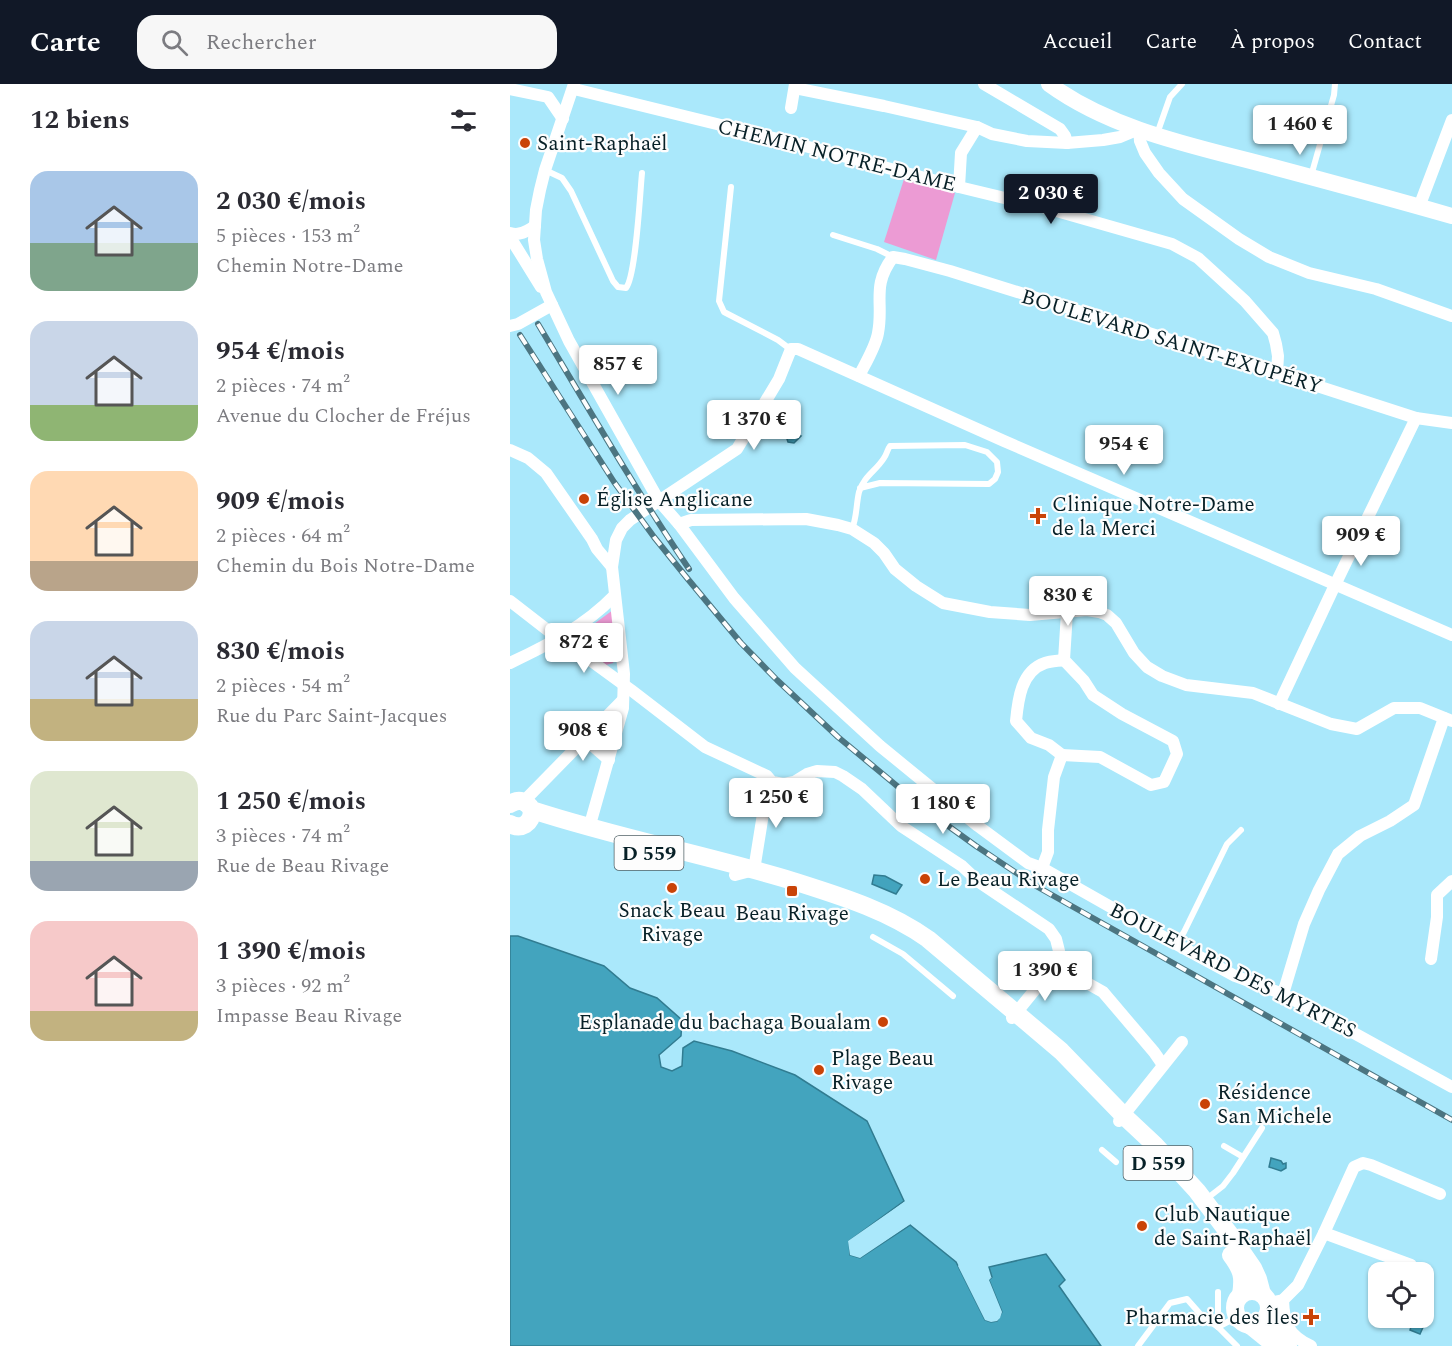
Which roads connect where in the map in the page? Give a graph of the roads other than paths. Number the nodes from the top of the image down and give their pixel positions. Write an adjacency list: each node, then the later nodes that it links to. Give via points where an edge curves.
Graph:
1 (984, 84): 15 (street, via 1060,129)
2 (1049, 84): 13 (street, via 1067,98)
3 (1182, 84): 14 (lane, via 1170,98)
4 (1335, 84): 18 (lane)
5 (574, 86): 8 (street); 10 (street); 20 (street, CHEMIN NOTRE-DAME)
6 (795, 86): 9 (street); 12 (street)
7 (510, 89): 8 (street)
8 (549, 97): 10 (street)
9 (791, 108)
10 (562, 119): 16 (street)
11 (1452, 120): 21 (street)
12 (977, 128): 15 (street, via 1027,141); 20 (street, via 961,153)
13 (1139, 129): 14 (street); 15 (street, via 1120,137); 29 (street, via 1146,153 1183,199 1269,257)
14 (1157, 134): 18 (street)
15 (1067, 143)
16 (545, 170): 17 (lane, via 567,184 613,281 626,288 635,253); 23 (street)
17 (642, 173)
18 (1311, 177): 21 (street)
19 (732, 187): 31 (lane, via 719,301 724,312)
20 (959, 187): 32 (street, CHEMIN NOTRE-DAME, via 1132,231 1172,244 1198,258 1273,333)
21 (1419, 207): 22 (street)
22 (1452, 216)
23 (535, 226): 24 (street); 27 (street, via 534,240)
24 (510, 235): 27 (street)
25 (833, 235): 26 (lane, BOULEVARD SAINT-EXUPÉRY)
26 (893, 257): 32 (street, BOULEVARD SAINT-EXUPÉRY); 33 (street, via 885,267 879,288 878,336)
27 (546, 292): 28 (street, BOULEVARD DES MYRTES)
28 (552, 305): 30 (street); 38 (street, BOULEVARD DES MYRTES)
29 (1452, 316)
30 (510, 326)
31 (791, 349): 33 (street); 38 (street, via 779,379 737,449)
32 (1277, 373): 34 (street, BOULEVARD SAINT-EXUPÉRY)
33 (859, 376): 44 (street)
34 (1416, 418): 35 (street, BOULEVARD SAINT-EXUPÉRY); 44 (street)
35 (1452, 423)
36 (510, 450): 41 (street, via 546,473)
37 (860, 488): 37 (lane, via 890,446 965,445 987,452 997,462 998,472 989,484 880,483); 40 (lane)
38 (657, 503): 39 (street, BOULEVARD DES MYRTES); 42 (street, via 630,520)
39 (679, 524): 40 (street, via 690,520 806,519); 64 (street, BOULEVARD DES MYRTES, via 734,598 795,668 880,746 978,826 1028,863)
40 (852, 530): 47 (street, via 874,543 904,577 943,603 1030,615)
41 (592, 538): 42 (street); 43 (street)
42 (616, 540): 43 (street)
43 (612, 567): 45 (street)
44 (1335, 585): 48 (street); 54 (street)
45 (614, 596): 49 (street); 52 (street)
46 (510, 601): 49 (street)
47 (1067, 612): 50 (street); 54 (street, via 1087,610 1107,615 1134,653 1162,676 1186,685 1253,693)
48 (1452, 635)
49 (559, 639): 51 (street); 52 (street)
50 (1064, 660): 57 (street, via 1043,664 1029,674 1018,697 1016,721 1031,738); 57 (street, via 1093,695 1173,741 1178,754 1164,782 1151,785 1100,757)
51 (510, 663)
52 (624, 686): 53 (street); 59 (street, via 705,747 767,776)
53 (622, 701): 56 (street); 58 (street)
54 (1279, 704): 55 (street, via 1331,724 1357,729 1394,708 1420,708)
55 (1448, 719): 72 (street, via 1414,805 1360,836 1338,854 1304,924)
56 (585, 739): 58 (street); 60 (street)
57 (1062, 755): 64 (street, via 1054,777 1048,852)
58 (609, 760): 62 (street)
59 (772, 782): 65 (street); 71 (street, via 794,782 817,771 843,776 901,826 1049,929 1059,951)
60 (519, 807): 61 (main road, via 521,827); 62 (main road, D 559); 66 (main road, D 559)
61 (510, 824)
62 (589, 828): 65 (main road, D 559)
63 (1241, 830): 69 (lane, via 1227,844)
64 (1042, 868): 69 (street, BOULEVARD DES MYRTES)
65 (754, 870): 66 (street); 74 (main road, D 559, via 867,906 911,927)
66 (735, 875): 74 (main road, D 559, via 889,925)
67 (1452, 881): 70 (street, via 1437,895)
68 (873, 937): 73 (lane, via 903,954)
69 (1176, 944): 72 (street, BOULEVARD DES MYRTES, via 1235,976)
70 (1431, 959)
71 (1055, 965): 74 (street); 76 (street, via 1103,992)
72 (1283, 994): 77 (street, BOULEVARD DES MYRTES)
73 (953, 996)
74 (1013, 1016): 78 (main road, D 559)
75 (1182, 1042): 76 (street)
76 (1163, 1065): 78 (street)
77 (1452, 1087)
78 (1121, 1119): 85 (main road, D 559, via 1155,1145); 89 (main road, D 559, via 1199,1207 1240,1268)
79 (1262, 1128): 82 (lane)
80 (1224, 1146): 82 (lane)
81 (1102, 1150): 83 (lane)
82 (1243, 1157): 85 (lane, via 1223,1186)
83 (1116, 1162)
84 (1440, 1194): 86 (street, via 1371,1165 1359,1164 1354,1167)
85 (1204, 1201): 90 (main road, D 559, via 1253,1268)
86 (1324, 1233): 87 (street); 90 (street, via 1298,1285)
87 (1403, 1262)
88 (1218, 1292): 92 (lane)
89 (1241, 1295): 90 (main road, via 1251,1291); 91 (main road, via 1235,1312)
90 (1270, 1303): 91 (main road, via 1261,1323); 96 (main road, D 559); 97 (street, via 1284,1317 1291,1333)
91 (1244, 1321): 92 (lane); 95 (main road)
92 (1218, 1327): 93 (lane, via 1187,1299 1170,1302); 94 (lane)
93 (1138, 1346)
94 (1237, 1346)
95 (1276, 1346)
96 (1288, 1346)
97 (1311, 1346)

